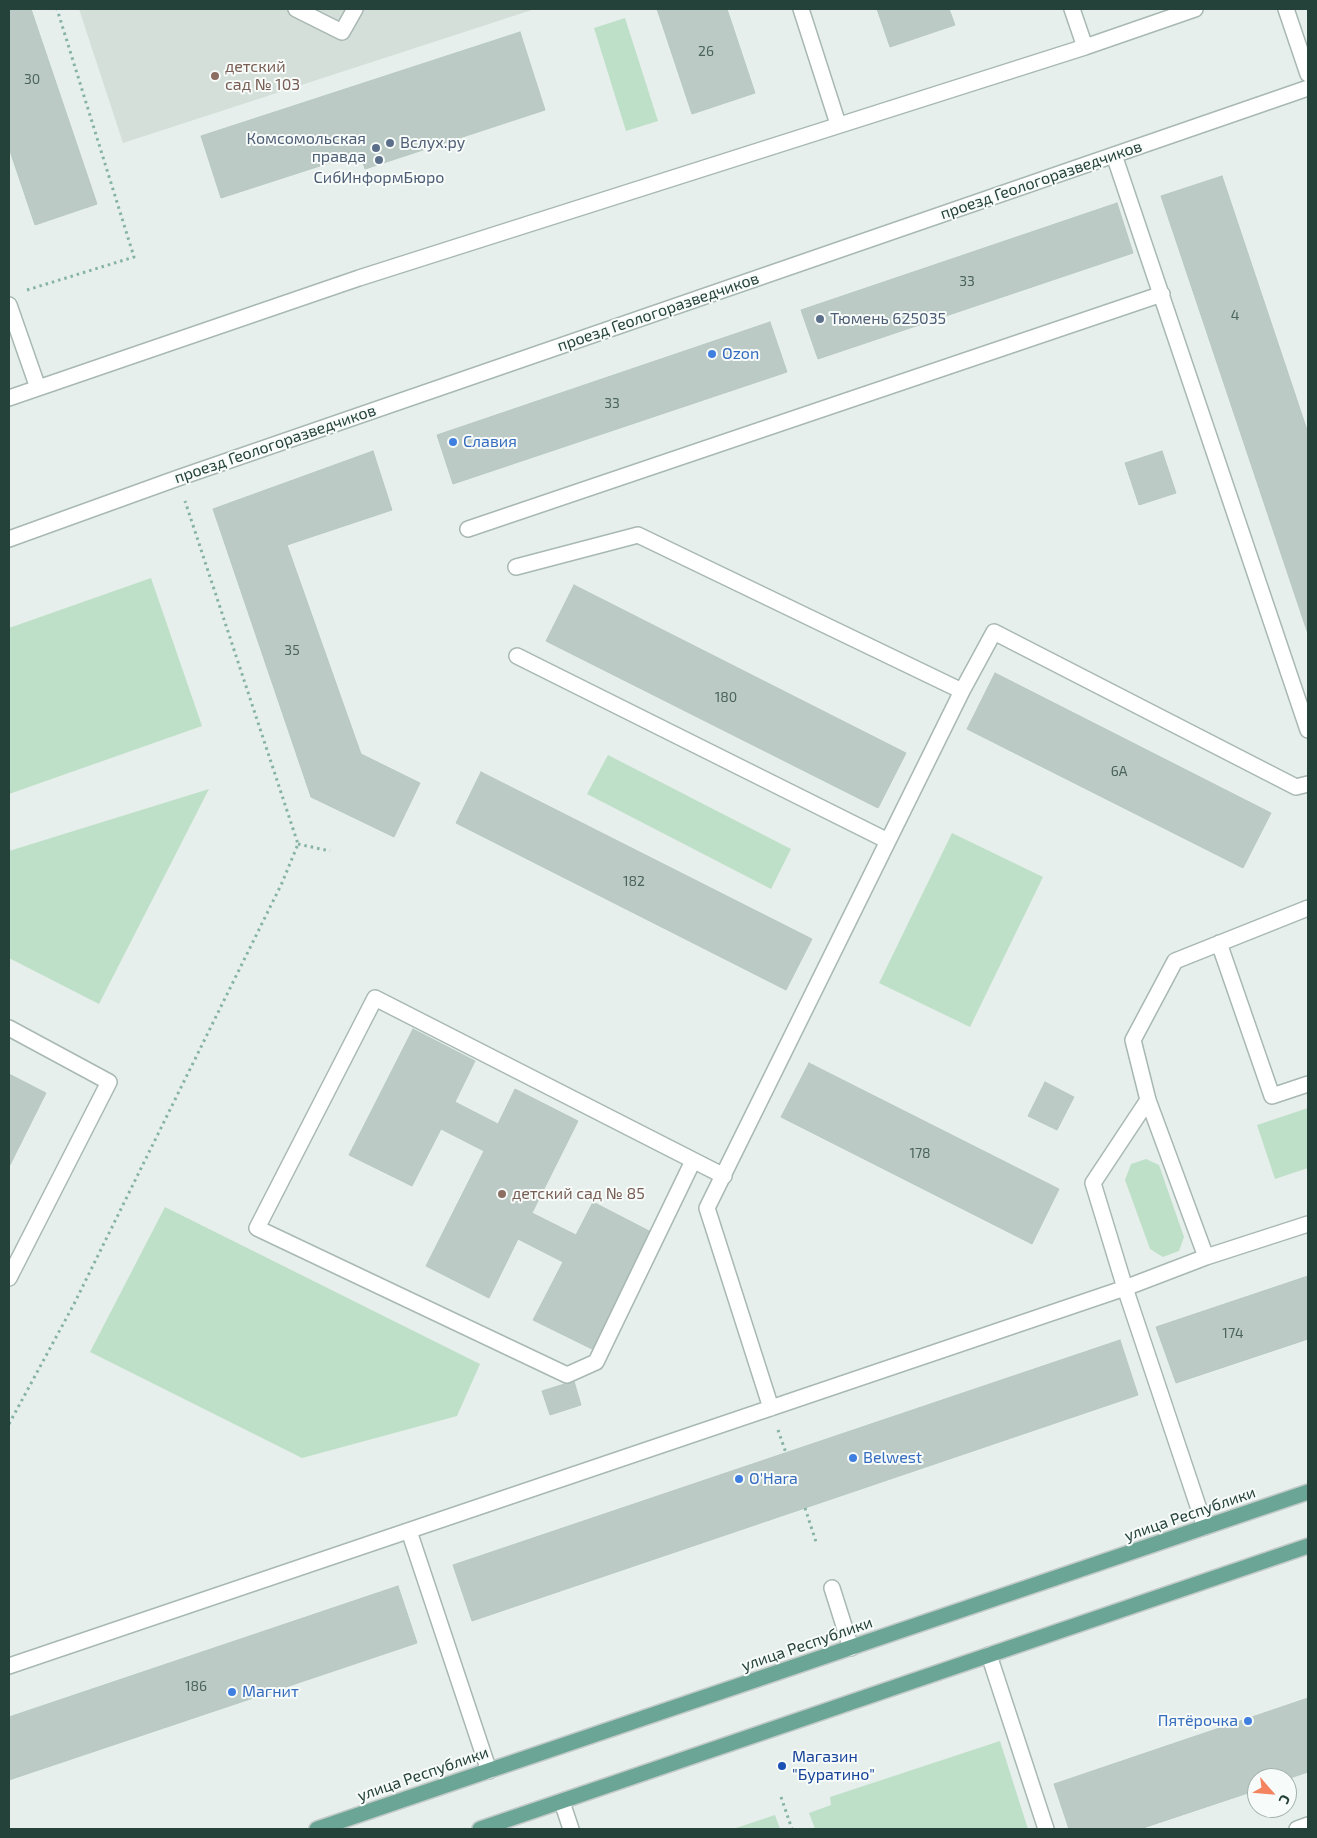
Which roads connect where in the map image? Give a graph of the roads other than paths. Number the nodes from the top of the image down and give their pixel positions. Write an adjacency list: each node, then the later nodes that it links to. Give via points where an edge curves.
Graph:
1 (296, 9): 2 (street, via 342,32)
2 (354, 9)
3 (800, 9): 10 (street)
4 (1072, 9): 7 (street)
5 (1195, 9): 7 (street)
6 (1286, 9): 8 (street)
7 (1085, 47): 10 (street)
8 (1308, 74)
9 (1308, 88): 11 (street, проезд Геологоразведчиков)
10 (838, 124): 14 (street, via 359,278)
11 (1114, 155): 12 (street); 17 (street, проезд Геологоразведчиков)
12 (1162, 294): 16 (street); 21 (street)
13 (9, 305): 14 (street)
14 (38, 388): 15 (street)
15 (9, 398)
16 (468, 529)
17 (9, 539)
18 (516, 567): 20 (street, via 638,534)
19 (517, 656): 23 (street)
20 (962, 692): 22 (street, via 994,632 1296,787); 23 (street)
21 (1308, 730)
22 (1308, 784)
23 (888, 841): 30 (street)
24 (1308, 908): 25 (street)
25 (1220, 943): 27 (street, via 1272,1096); 28 (street, via 1175,961 1133,1040)
26 (9, 1028): 33 (street, via 110,1082)
27 (1308, 1084)
28 (1148, 1100): 32 (street); 34 (street, via 1093,1184)
29 (693, 1161): 29 (street, via 375,998 258,1228 567,1375 596,1362); 30 (street)
30 (724, 1176): 35 (street, via 707,1208)
31 (1308, 1224): 32 (street)
32 (1206, 1257): 34 (street)
33 (9, 1278)
34 (1125, 1288): 35 (street); 37 (street)
35 (771, 1408): 38 (street)
36 (1308, 1492): 37 (main road, улица Республики)
37 (1205, 1527): 41 (main road, улица Республики)
38 (409, 1532): 43 (street); 44 (street)
39 (1308, 1546): 42 (main road)
40 (832, 1588): 41 (street)
41 (851, 1648): 44 (main road, улица Республики)
42 (989, 1655): 45 (main road); 50 (street)
43 (9, 1666)
44 (489, 1771): 47 (main road, улица Республики)
45 (562, 1802): 48 (main road); 49 (street)
46 (1308, 1825): 51 (street)
47 (316, 1829)
48 (480, 1829)
49 (571, 1829)
50 (1046, 1829)
51 (1297, 1829)

